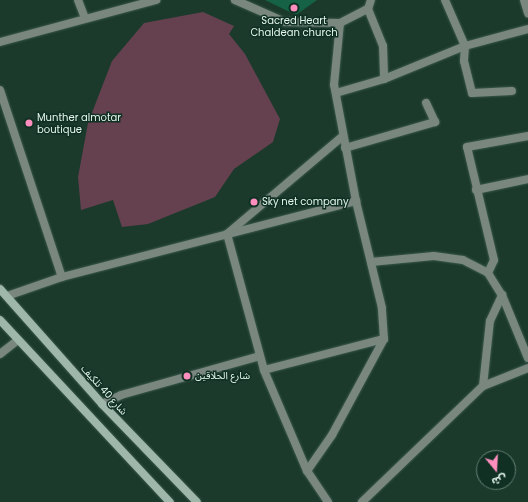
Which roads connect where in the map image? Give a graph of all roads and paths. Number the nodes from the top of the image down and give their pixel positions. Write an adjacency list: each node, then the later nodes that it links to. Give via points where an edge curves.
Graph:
1 (78, 0): 9 (street)
2 (156, 0): 9 (street)
3 (235, 0): 10 (street, via 285,22)
4 (371, 0): 7 (street)
5 (445, 0): 13 (street)
6 (524, 0): 8 (street)
7 (368, 9): 10 (street); 14 (street, via 383,46)
8 (528, 13)
9 (84, 16): 12 (street)
10 (340, 23): 17 (street)
11 (528, 29): 13 (street)
12 (0, 42)
13 (465, 46): 14 (street); 16 (street, via 464,61 472,94)
14 (384, 79): 17 (street)
15 (0, 90): 28 (street)
16 (512, 91)
17 (336, 93): 19 (street)
18 (426, 104): 21 (street, via 435,122)
19 (343, 136): 21 (street); 25 (street)
20 (528, 136): 23 (street, via 467,147)
21 (345, 148): 24 (street)
22 (528, 179): 23 (street)
23 (476, 190): 27 (street, via 494,260)
24 (356, 201): 25 (street); 26 (street)
25 (227, 234): 28 (street); 36 (street)
26 (371, 262): 27 (street, via 434,256 463,260); 33 (street, via 382,308)
27 (488, 273): 30 (street)
28 (62, 276): 31 (street)
29 (0, 289): 31 (main road, شارع 40 تلكيف)
30 (502, 295): 37 (street); 40 (street, via 490,322)
31 (7, 296): 41 (main road, شارع 40 تلكيف)
32 (0, 320): 34 (main road)
33 (384, 339): 39 (street); 42 (street, via 332,436)
34 (18, 340): 35 (street); 43 (main road)
35 (0, 354)
36 (260, 356): 39 (street); 41 (street, via 121,394)
37 (528, 358)
38 (528, 368): 40 (street)
39 (264, 370): 42 (street)
40 (483, 386): 46 (street)
41 (102, 404): 44 (main road, شارع 40 تلكيف)
42 (307, 472): 45 (street)
43 (167, 501)
44 (197, 502)
45 (328, 502)
46 (362, 502)

